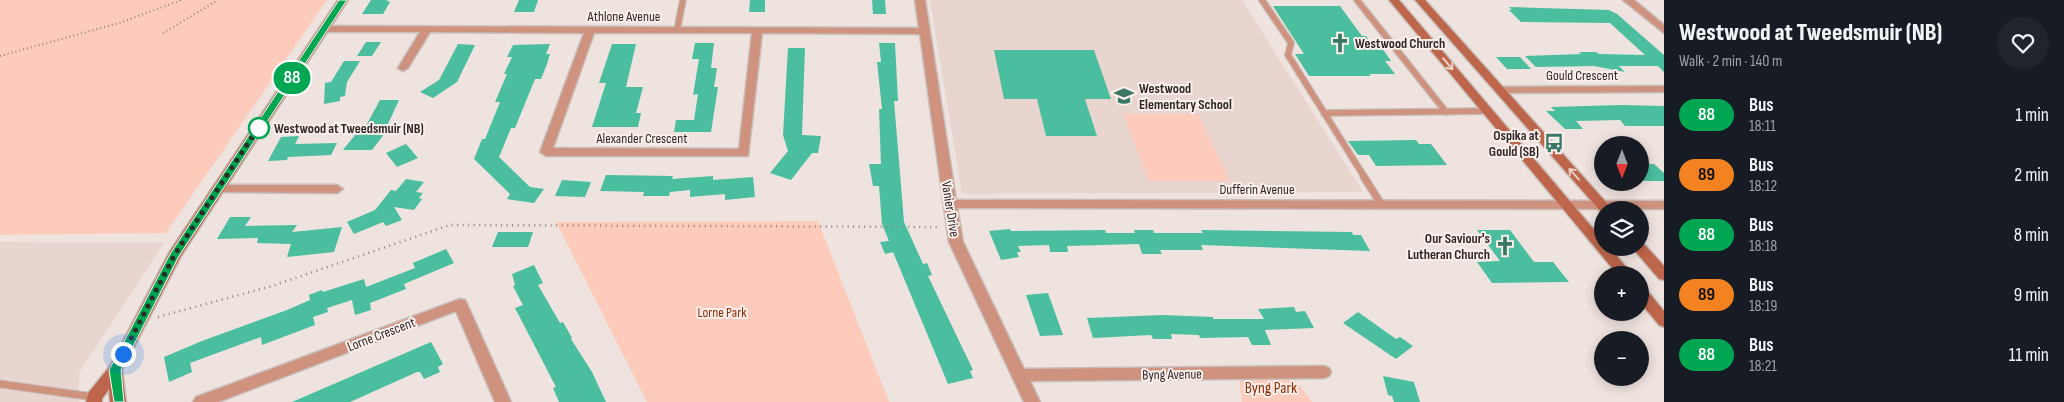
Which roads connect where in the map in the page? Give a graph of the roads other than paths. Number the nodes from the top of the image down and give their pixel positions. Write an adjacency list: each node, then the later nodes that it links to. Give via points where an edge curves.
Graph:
1 (343, 0): 9 (main road)
2 (684, 0): 12 (lane)
3 (920, 0): 15 (street, Vanier Drive)
4 (1262, 0): 21 (lane, via 1291,43 1288,55)
5 (1357, 0): 20 (lane)
6 (1394, 0): 19 (main road, one-way to 19)
7 (1420, 0): 18 (main road)
8 (1628, 0): 14 (street)
9 (324, 29): 10 (street, Athlone Avenue); 22 (main road)
10 (426, 30): 11 (street, Athlone Avenue); 16 (street)
11 (590, 30): 12 (street, Athlone Avenue); 13 (street, Alexander Crescent, via 546,152 744,153)
12 (677, 30): 13 (street, Athlone Avenue)
13 (757, 30): 15 (street, Athlone Avenue)
14 (1664, 30)
15 (925, 31): 25 (street, Vanier Drive)
16 (404, 68)
17 (1664, 89): 18 (street, Gould Crescent)
18 (1500, 90): 24 (main road, one-way to 18)
19 (1488, 111): 20 (lane); 27 (main road)
20 (1446, 112): 21 (lane)
21 (1324, 113): 26 (lane)
22 (218, 189): 23 (street); 38 (main road, via 175,254)
23 (337, 189)
24 (1599, 201)
25 (949, 204): 26 (street, Dufferin Avenue); 40 (street, Vanier Drive, via 956,242)
26 (1381, 204): 27 (street, Dufferin Avenue)
27 (1566, 204): 29 (street, Dufferin Avenue); 31 (main road)
28 (1664, 205): 30 (street, Dufferin Avenue)
29 (1594, 206)
30 (1649, 206)
31 (1594, 237)
32 (1610, 256): 34 (main road)
33 (1647, 256): 35 (main road)
34 (1619, 266)
35 (1664, 274)
36 (1649, 303): 37 (main road)
37 (1664, 321)
38 (115, 370): 42 (main road); 43 (main road)
39 (1324, 372): 40 (street, Byng Avenue)
40 (1020, 375): 46 (street, Vanier Drive)
41 (0, 384): 42 (lane)
42 (94, 400)
43 (118, 402)
44 (201, 402): 45 (street, Lorne Crescent, via 460,304)
45 (503, 402)
46 (1032, 402)

